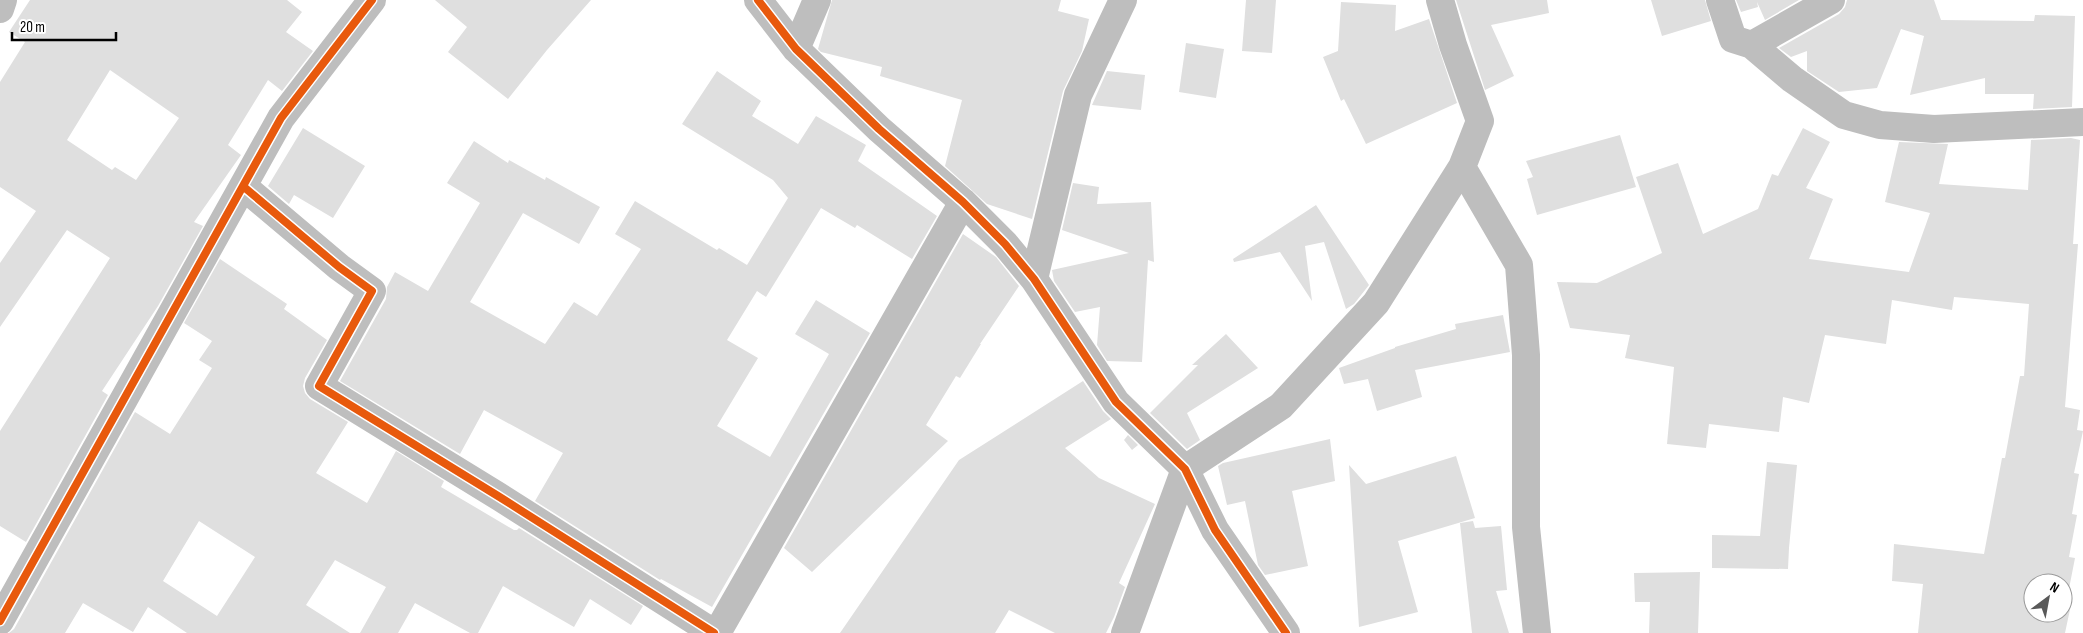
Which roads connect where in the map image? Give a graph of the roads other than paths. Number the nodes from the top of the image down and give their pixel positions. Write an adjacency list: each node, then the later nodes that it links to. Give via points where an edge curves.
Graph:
1 (3, 0): 9 (street)
2 (372, 0): 14 (street, via 281,118)
3 (758, 0): 11 (street)
4 (817, 0): 11 (street)
5 (1123, 0): 16 (street, via 1078,95)
6 (1440, 0): 13 (street, via 1480,121)
7 (1720, 0): 10 (street, via 1733,40)
8 (1831, 0): 10 (street)
9 (0, 9)
10 (1752, 45): 12 (street, via 1792,79 1844,115 1880,125 1934,129)
11 (796, 49): 15 (street, via 879,130)
12 (2083, 122)
13 (1462, 167): 17 (street, via 1376,303 1281,406); 22 (street, via 1519,265 1526,355 1526,527)
14 (244, 187): 18 (street); 19 (street, via 372,291 319,386)
15 (963, 202): 16 (street); 19 (street)
16 (1034, 279): 17 (street, via 1116,402)
17 (1186, 469): 20 (street); 21 (street, via 1215,530)
18 (0, 621)
19 (715, 633)
20 (1125, 633)
21 (1286, 633)
22 (1537, 633)

